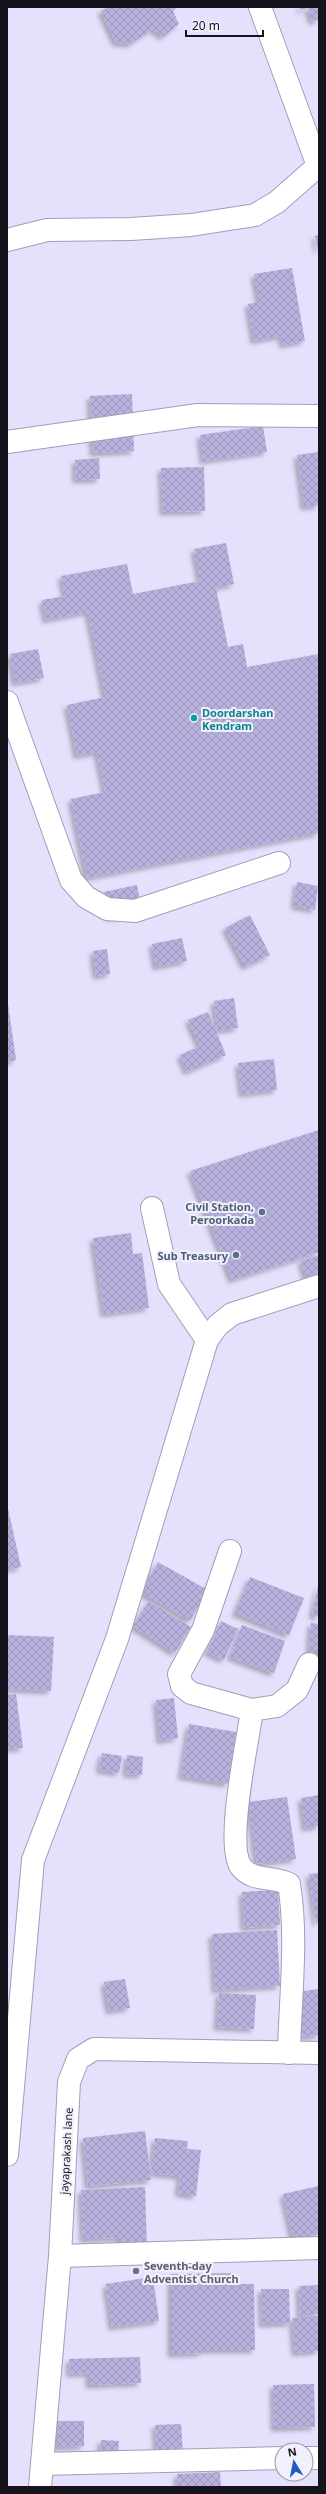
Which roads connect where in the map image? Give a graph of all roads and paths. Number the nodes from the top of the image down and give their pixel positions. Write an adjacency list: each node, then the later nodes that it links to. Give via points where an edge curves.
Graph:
1 (260, 7): 2 (street)
2 (319, 165): 3 (street, via 277,202 254,215 191,225 47,230)
3 (7, 240)
4 (319, 416): 5 (street, via 198,415)
5 (7, 442)
6 (7, 702): 7 (street, via 71,880 86,897 107,909 135,911)
7 (279, 863)
8 (152, 1208): 10 (street, via 169,1284)
9 (319, 1286): 10 (street, via 232,1314 218,1325)
10 (207, 1340): 16 (street, via 117,1639 33,1860)
11 (230, 1551): 13 (street, via 203,1630 180,1674 182,1686 191,1693)
12 (309, 1664): 13 (street, via 297,1690 277,1706)
13 (252, 1710): 15 (street, via 234,1833 242,1867 259,1878 282,1880 288,1884 291,1898)
14 (319, 2052): 15 (street, jayaprakash lane)
15 (289, 2053): 18 (street, jayaprakash lane, via 94,2049 78,2059 69,2082)
16 (7, 2155)
17 (319, 2248): 18 (street)
18 (60, 2256): 20 (street, jayaprakash lane)
19 (274, 2458): 20 (street)
20 (42, 2464): 21 (street, jayaprakash lane)
21 (40, 2487)

